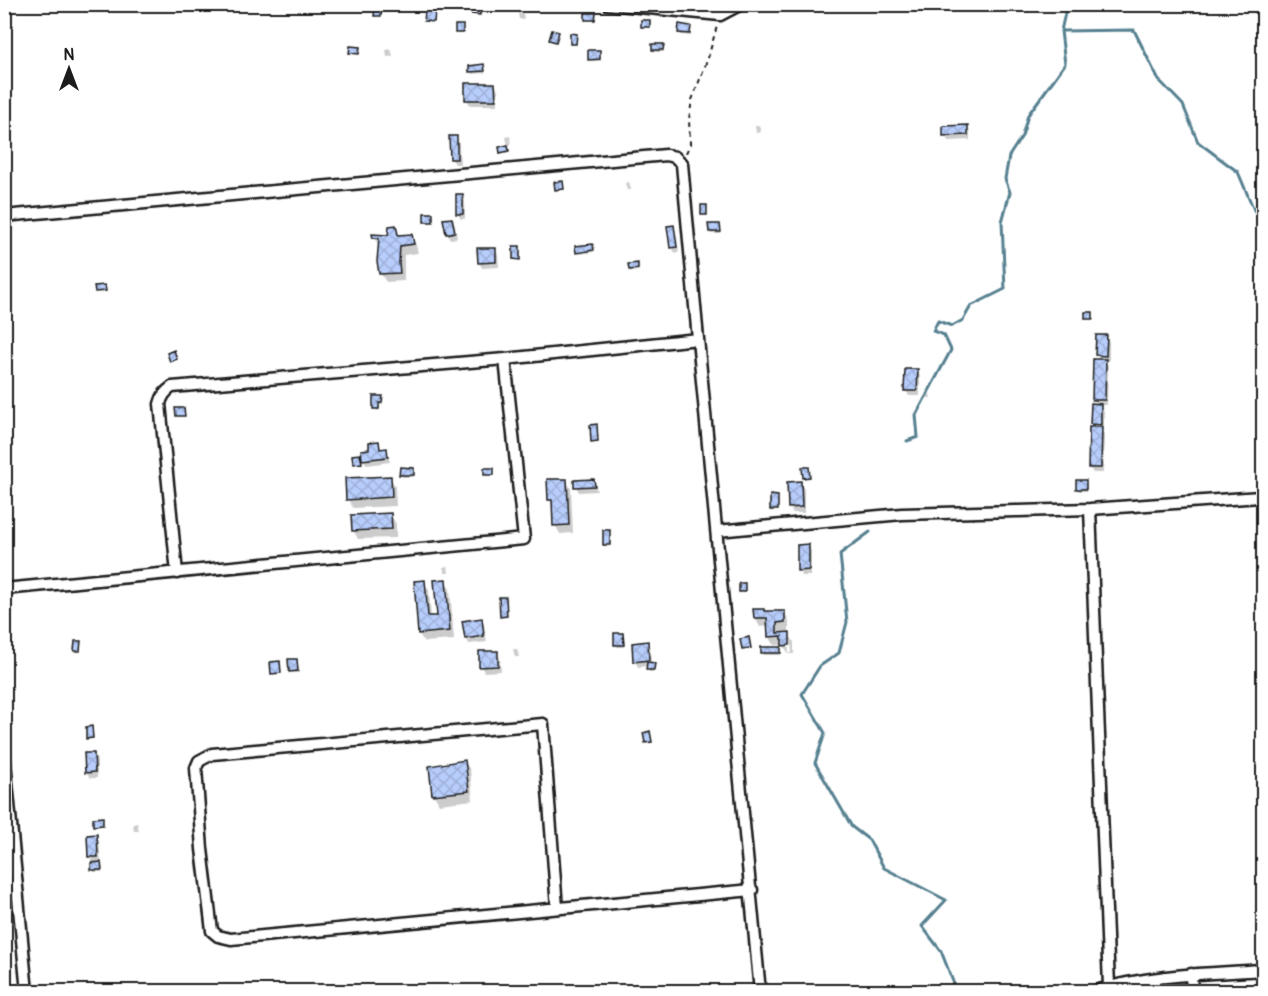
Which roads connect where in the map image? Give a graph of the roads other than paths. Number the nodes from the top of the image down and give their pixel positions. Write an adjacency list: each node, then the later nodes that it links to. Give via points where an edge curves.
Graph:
1 (608, 4): 2 (street, via 720,15)
2 (741, 4)
3 (4, 216): 4 (street, via 666,155 682,164)
4 (698, 339): 5 (street); 8 (street)
5 (505, 359): 9 (street, via 167,390 160,404); 9 (street, via 524,539)
6 (1263, 498): 7 (street)
7 (1090, 509): 8 (street, via 902,514); 16 (street)
8 (717, 531): 12 (street)
9 (177, 573): 10 (street)
10 (4, 589)
11 (4, 751): 17 (street)
12 (752, 890): 13 (street); 18 (street)
13 (557, 908): 13 (street, via 543,724 212,754 196,768 212,932 218,936 231,939)
14 (1263, 970): 15 (street)
15 (1191, 974): 16 (street); 20 (street)
16 (1109, 986): 19 (street)
17 (27, 992)
18 (760, 992)
19 (1094, 992)
20 (1192, 992)

